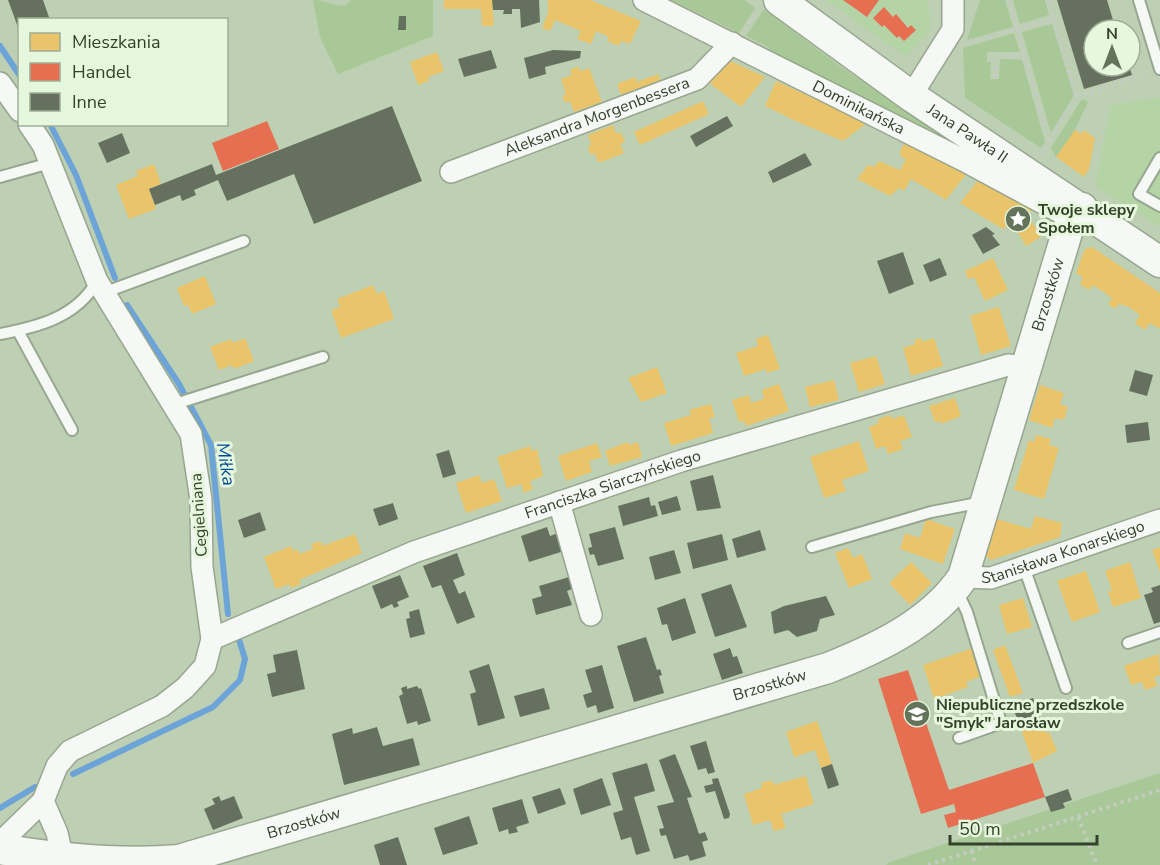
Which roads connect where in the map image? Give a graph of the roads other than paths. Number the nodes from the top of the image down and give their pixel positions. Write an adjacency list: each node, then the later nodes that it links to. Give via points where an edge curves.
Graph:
1 (644, 0): 5 (street, Dominikańska)
2 (953, 0): 8 (street, via 953,29)
3 (1139, 0): 6 (lane)
4 (769, 3): 8 (street, Jana Pawła II)
5 (736, 40): 13 (street, Aleksandra Morgenbessera, via 698,78); 16 (street, Dominikańska, via 963,160)
6 (1160, 69)
7 (0, 83): 9 (street)
8 (911, 96): 16 (street, Jana Pawła II)
9 (18, 108)
10 (30, 126): 12 (street, Cegielniana)
11 (1160, 158): 15 (lane, via 1139,194)
12 (50, 163): 14 (lane); 19 (street, Cegielniana)
13 (451, 172)
14 (0, 177)
15 (1160, 206)
16 (1077, 213): 18 (street, Jana Pawła II); 23 (street, Brzostków)
17 (244, 242): 19 (lane)
18 (1160, 262)
19 (100, 287): 20 (lane, via 58,318); 24 (street, Cegielniana)
20 (18, 331): 21 (lane); 25 (lane)
21 (0, 334)
22 (323, 357): 24 (lane)
23 (1025, 367): 26 (street, Franciszka Siarczyńskiego, via 1008,365 681,461); 27 (street, Brzostków)
24 (176, 404): 34 (street, Cegielniana, via 191,434 201,500 202,567)
25 (72, 430)
26 (559, 502): 32 (street); 34 (street, Franciszka Siarczyńskiego, via 414,552)
27 (987, 502): 29 (lane, via 931,512); 31 (street, Brzostków)
28 (1160, 520): 30 (street, Stanisława Konarskiego)
29 (812, 547)
30 (1024, 567): 31 (street, Stanisława Konarskiego); 36 (lane)
31 (959, 583): 37 (lane, via 1000,723); 41 (street, Brzostków, via 922,618 893,638 828,668 179,860 123,863)
32 (591, 615)
33 (1160, 632): 35 (lane)
34 (212, 639): 38 (street, Cegielniana, via 205,666 185,688 162,706 70,751 57,766)
35 (1128, 643)
36 (1066, 688)
37 (959, 738)
38 (43, 801): 39 (street, Cegielniana); 41 (street)
39 (0, 843)
40 (0, 849): 41 (street, Brzostków)
41 (63, 859)

